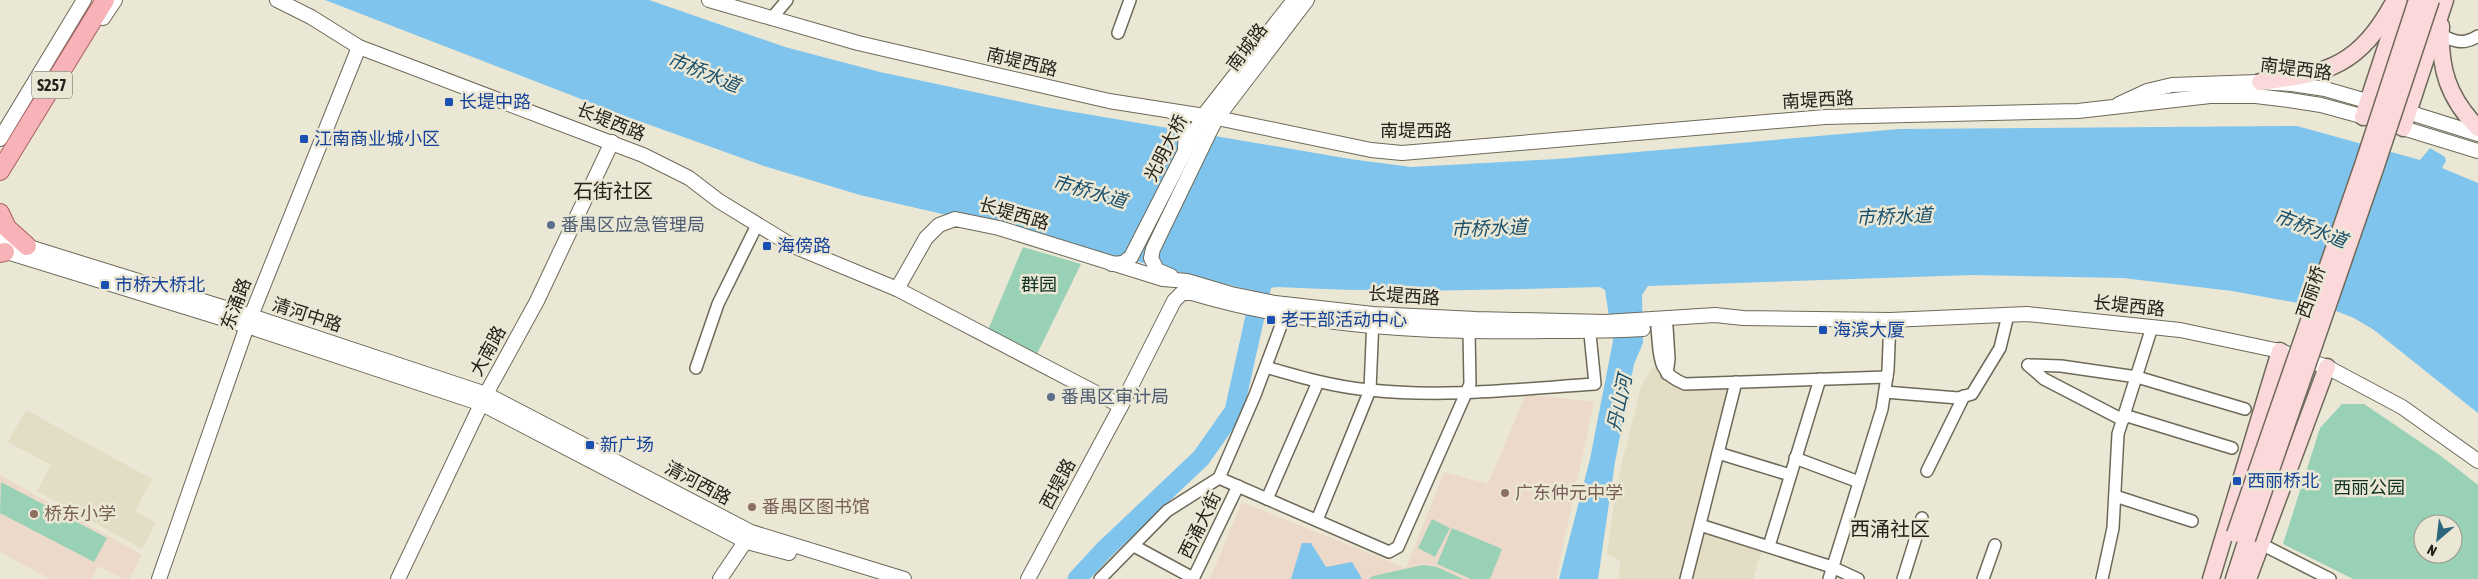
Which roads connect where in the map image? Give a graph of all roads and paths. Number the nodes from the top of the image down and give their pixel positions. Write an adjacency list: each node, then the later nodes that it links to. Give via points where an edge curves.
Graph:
1 (84, 0): 29 (street)
2 (93, 0): 31 (main road, S257)
3 (105, 0): 34 (main road, S257)
4 (115, 0): 35 (street)
5 (277, 0): 20 (street, 长堤西路)
6 (709, 0): 16 (street, 南堤西路)
7 (776, 0): 16 (street)
8 (787, 0): 16 (street)
9 (1130, 0): 17 (street)
10 (1294, 0): 26 (street, 南城路)
11 (1306, 0): 26 (street, 南城路)
12 (2395, 0): 21 (main road, via 2375,33 2346,59 2324,71)
13 (2402, 0): 23 (main road)
14 (2417, 0): 89 (main road, 西丽桥, bridge)
15 (2440, 2): 18 (main road); 25 (main road); 89 (main road, 西丽桥, bridge, via 2376,166)
16 (771, 20): 24 (street, 南堤西路, via 1022,82)
17 (1118, 33)
18 (2441, 35): 19 (street, via 2454,42); 27 (main road, via 2449,90)
19 (2478, 36)
20 (359, 47): 30 (street, 长堤西路); 49 (street, 东涌路)
21 (2260, 82): 22 (street, 南堤西路, via 2172,85 2146,91); 23 (street, 南堤西路, via 2324,89)
22 (2109, 109): 23 (street, 南堤西路, via 2210,96 2256,96); 26 (street, 南堤西路, via 1824,117 1402,153)
23 (2366, 109): 25 (street, 南堤西路)
24 (1171, 111): 26 (street, 南堤西路); 33 (street, via 1184,124 1187,135)
25 (2405, 120): 28 (street, 南堤西路); 32 (street, 南堤西路)
26 (1207, 122): 33 (street, 光明大桥); 41 (street, 光明大桥, via 1153,249 1151,258)
27 (2478, 128)
28 (2478, 134)
29 (0, 139)
30 (612, 142): 37 (street, 长堤西路, via 689,178); 69 (street, 大南路, via 537,301)
31 (0, 151)
32 (2478, 151)
33 (1184, 153): 40 (street, 光明大桥, via 1131,256 1123,263)
34 (0, 171)
35 (0, 178)
36 (0, 213): 38 (main road, via 8,228)
37 (757, 225): 42 (street, 长堤西路, via 791,245); 57 (street, via 718,304)
38 (27, 246): 39 (street, 清河中路); 49 (street, 清河中路)
39 (1, 248): 49 (street, 清河中路)
40 (1111, 264): 41 (street, 长堤西路); 42 (street, 长堤西路, via 1000,228 955,219 939,225 926,238)
41 (1159, 275): 43 (street, 长堤西路, via 1187,281); 44 (street, 光明大桥, via 1168,287)
42 (897, 289): 70 (street)
43 (1230, 299): 44 (street, 长堤西路, via 1186,292); 45 (street, 长堤西路)
44 (1171, 306): 70 (street, 西堤路)
45 (1277, 311): 47 (street, 长堤西路); 55 (street)
46 (2008, 315): 48 (street, 长堤西路); 52 (street, 长堤西路, via 2027,314); 68 (street, via 2000,348 1972,394)
47 (1372, 320): 51 (street, 长堤西路); 53 (street, 长堤西路); 64 (street)
48 (1890, 320): 50 (street, 长堤西路, via 1743,318); 59 (street)
49 (249, 321): 69 (street, 清河中路); 94 (street, 东涌路)
50 (1657, 326): 51 (street, 长堤西路); 63 (street, via 1661,365 1672,379 1685,384)
51 (1589, 327): 53 (street, 长堤西路); 67 (street, via 1595,384)
52 (2152, 327): 54 (street, 长堤西路); 58 (street)
53 (1469, 332): 67 (street, via 1470,384)
54 (2280, 351): 56 (street, 长堤西路); 108 (main road)
55 (1266, 367): 62 (street); 79 (street)
56 (2327, 367): 61 (street, 长堤西路); 65 (main road)
57 (696, 368)
58 (2137, 376): 71 (street); 72 (street); 72 (street, via 2061,366 2028,366 2044,379)
59 (1887, 377): 60 (street); 66 (street)
60 (1820, 379): 63 (street); 75 (street)
61 (2351, 381): 65 (street, via 2334,382); 76 (street, 长堤西路, via 2402,406)
62 (1318, 382): 64 (street); 83 (street)
63 (1736, 382): 74 (street)
64 (1370, 390): 67 (street); 85 (street)
65 (2318, 390): 89 (main road)
66 (1885, 392): 68 (street); 80 (street)
67 (1465, 393): 85 (street, via 1398,547 1389,552)
68 (1964, 396): 77 (street)
69 (484, 399): 88 (street, 清河西路); 95 (street, 大南路)
70 (1121, 406): 99 (street, 西堤路)
71 (2245, 409)
72 (2124, 418): 73 (street); 82 (street, via 2118,434)
73 (2232, 448)
74 (1718, 453): 78 (street); 87 (street)
75 (1795, 458): 78 (street); 80 (street)
76 (2478, 461)
77 (1927, 471)
78 (1790, 475): 92 (street)
79 (1219, 478): 81 (street); 91 (street, via 1167,511)
80 (1859, 482): 93 (street)
81 (1238, 486): 83 (street); 101 (street, 西涌大街)
82 (2115, 496): 86 (street); 107 (street, via 2113,528)
83 (1267, 499): 85 (street)
84 (1922, 518): 105 (street)
85 (1317, 520)
86 (2192, 521)
87 (1700, 524): 92 (street); 102 (street)
88 (748, 536): 96 (street); 97 (street, 清河西路); 98 (street, 清河西路)
89 (2248, 539): 109 (main road); 110 (main road); 111 (main road); 112 (street)
90 (1995, 545): 106 (street)
91 (1134, 546): 100 (street); 101 (street)
92 (1768, 546): 93 (street)
93 (1832, 567): 103 (street); 104 (street)
94 (159, 579)
95 (398, 579)
96 (720, 579)
97 (881, 579)
98 (904, 579)
99 (1028, 579)
100 (1100, 579)
101 (1193, 579)
102 (1686, 579)
103 (1829, 579)
104 (1858, 579)
105 (1903, 579)
106 (1983, 579)
107 (2102, 579)
108 (2211, 579)
109 (2220, 579)
110 (2234, 579)
111 (2248, 579)
112 (2330, 579)

